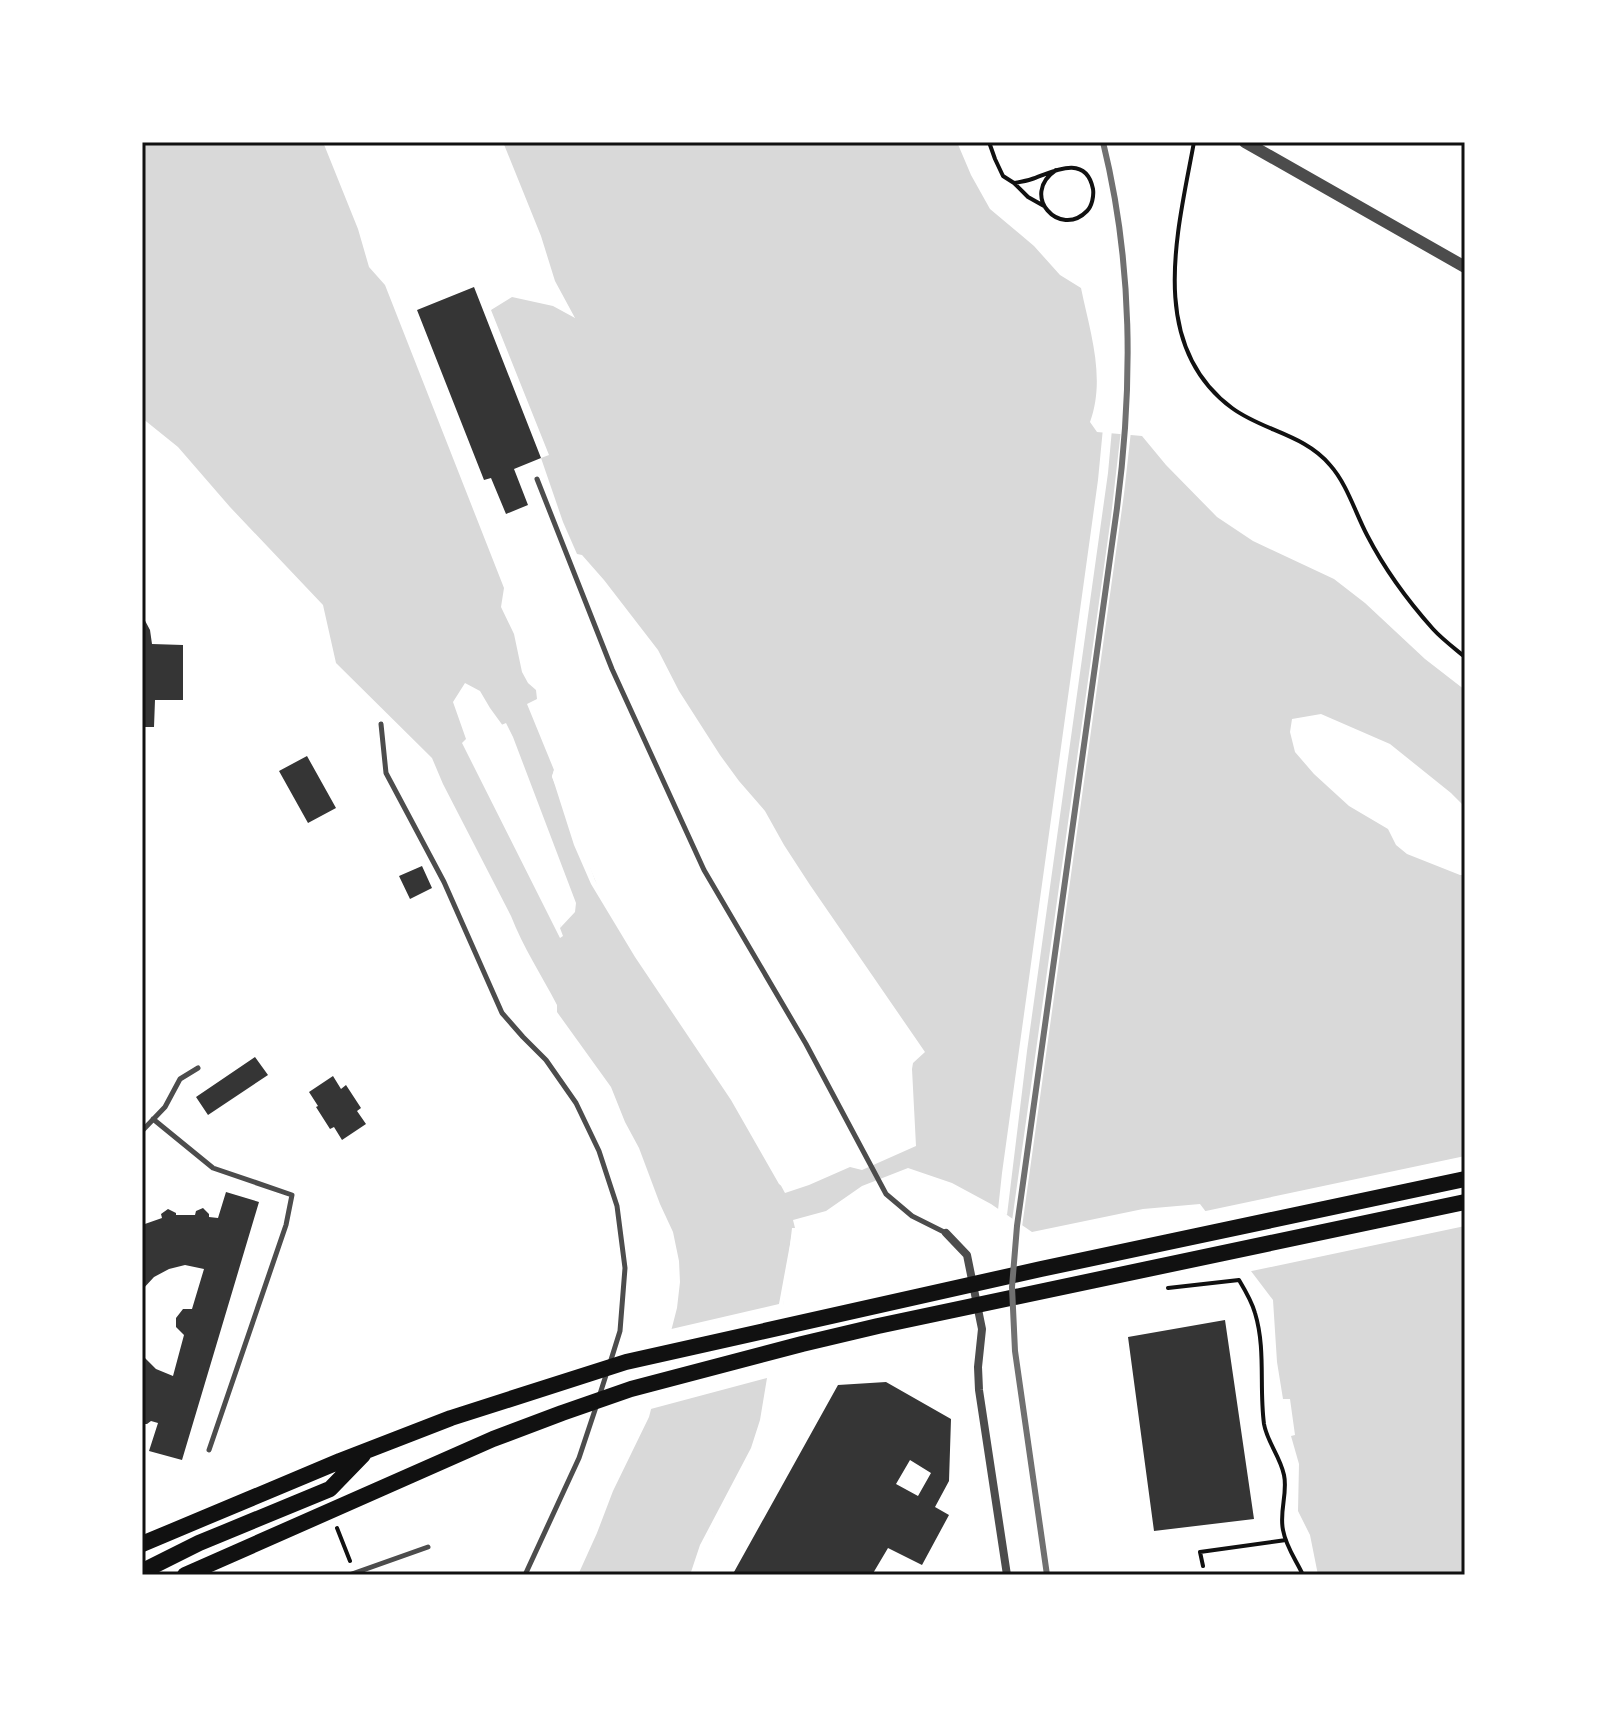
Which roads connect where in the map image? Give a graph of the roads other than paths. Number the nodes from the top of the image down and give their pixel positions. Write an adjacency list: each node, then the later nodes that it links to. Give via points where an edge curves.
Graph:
1 (1245, 142): 2 (street)
2 (1465, 267)
3 (537, 479): 10 (lane, via 612,669 704,870 886,1194 912,1216)
4 (381, 724): 18 (lane, via 386,773 444,882 502,1013 546,1060 576,1103 617,1206 625,1268 620,1331 579,1458)
5 (198, 1068): 6 (lane, via 180,1079)
6 (153, 1119): 7 (lane); 11 (lane, via 213,1168 292,1195)
7 (142, 1131)
8 (1465, 1179): 12 (main road, via 626,1362)
9 (1465, 1202): 17 (main road, via 908,1319 631,1389 493,1439)
10 (946, 1233): 19 (street, via 967,1255 982,1329 979,1390)
11 (209, 1450)
12 (367, 1451): 13 (main road); 15 (main road, via 330,1489 199,1543)
13 (142, 1544)
14 (428, 1547): 16 (lane)
15 (142, 1574)
16 (352, 1574)
17 (185, 1575)
18 (525, 1575)
19 (1007, 1575)

